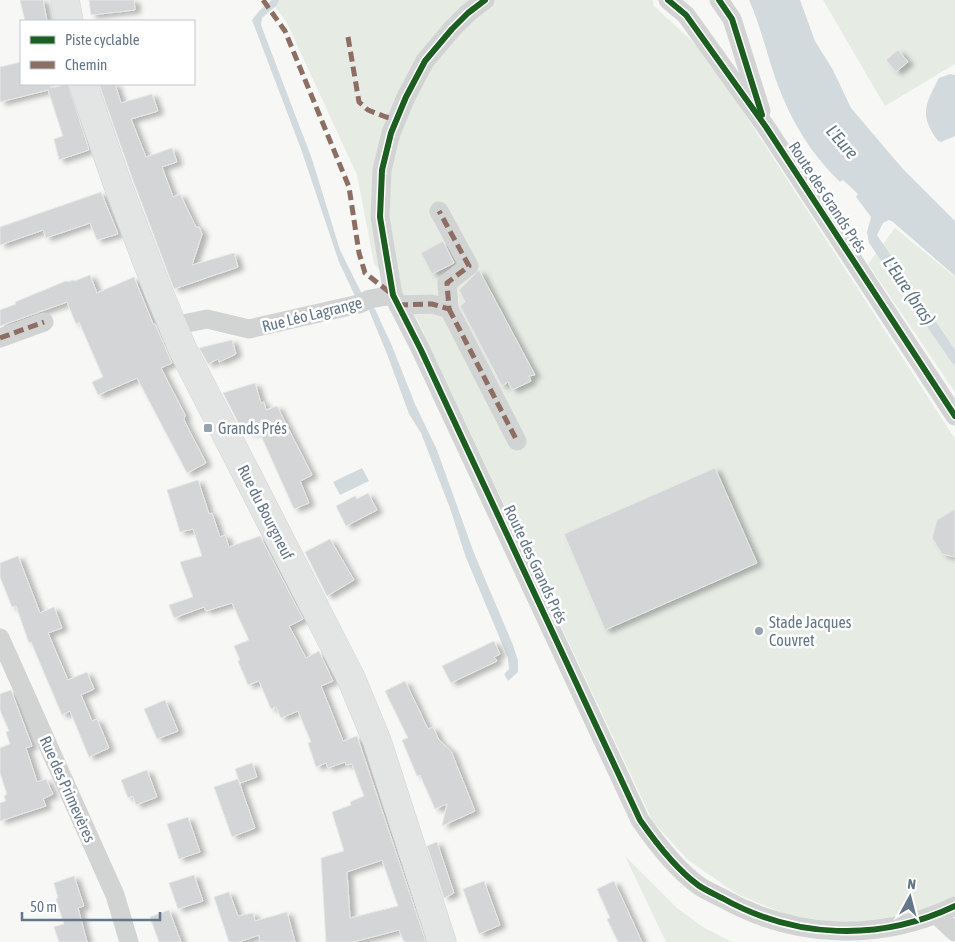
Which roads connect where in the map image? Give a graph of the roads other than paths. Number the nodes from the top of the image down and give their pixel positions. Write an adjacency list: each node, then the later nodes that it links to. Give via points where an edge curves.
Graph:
1 (65, 0): 5 (main road)
2 (485, 0): 9 (street, Route des Grands Prés, via 463,18 425,61 391,133 382,170 380,218)
3 (668, 0): 7 (street, Route des Grands Prés, via 686,15)
4 (719, 0): 7 (street, via 732,19)
5 (68, 20)
6 (83, 85): 12 (main road, Rue du Bourgneuf, via 116,180)
7 (766, 127): 14 (street, Route des Grands Prés)
8 (439, 211): 10 (street, via 469,266 447,283)
9 (396, 300): 10 (street, Rue Léo Lagrange); 12 (street, Rue Léo Lagrange, via 364,301 249,330 207,319); 18 (street, Route des Grands Prés, via 640,820 660,849 698,885 738,908 782,924 820,932 852,934 888,929)
10 (449, 309): 15 (street)
11 (44, 322): 13 (street)
12 (173, 326): 21 (main road, Rue du Bourgneuf, via 350,678 376,741)
13 (0, 338)
14 (955, 416)
15 (517, 441)
16 (0, 638): 20 (street, Rue des Primevères, via 115,896)
17 (955, 906): 18 (street, Route des Grands Prés)
18 (937, 915): 19 (street)
19 (955, 932)
20 (129, 942)
21 (442, 942)

